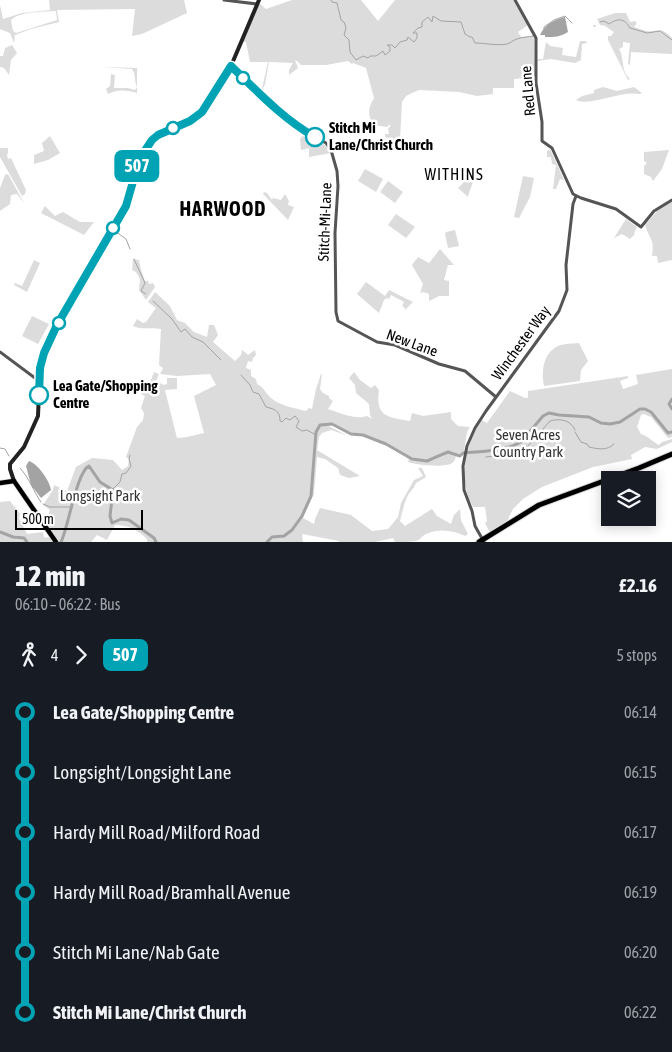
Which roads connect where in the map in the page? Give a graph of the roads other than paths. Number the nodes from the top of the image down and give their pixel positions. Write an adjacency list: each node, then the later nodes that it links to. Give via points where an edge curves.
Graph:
1 (224, 0): 3 (street)
2 (515, 0): 5 (street, Red Lane, via 535,36 536,94 542,142 552,148 570,190)
3 (258, 2): 4 (main road)
4 (231, 66): 7 (street, Stitch-Mi-Lane, via 268,101 332,150 338,186 336,307 337,318); 9 (main road, via 202,112 158,135 149,144 138,164 126,206 44,353)
5 (576, 196): 6 (street, via 616,209 641,228 654,211); 10 (street, Winchester Way, via 566,265 567,285 562,304 556,317)
6 (672, 200)
7 (342, 323): 10 (street, New Lane, via 373,340 465,371)
8 (0, 352): 9 (street)
9 (39, 382): 12 (main road, via 37,418 24,446 9,465)
10 (496, 397): 14 (street, Winchester Way, via 475,428 462,474 464,490)
11 (672, 454): 14 (highway, via 539,506)
12 (14, 481): 13 (main road); 15 (main road)
13 (0, 483)
14 (482, 541)
15 (56, 542)

